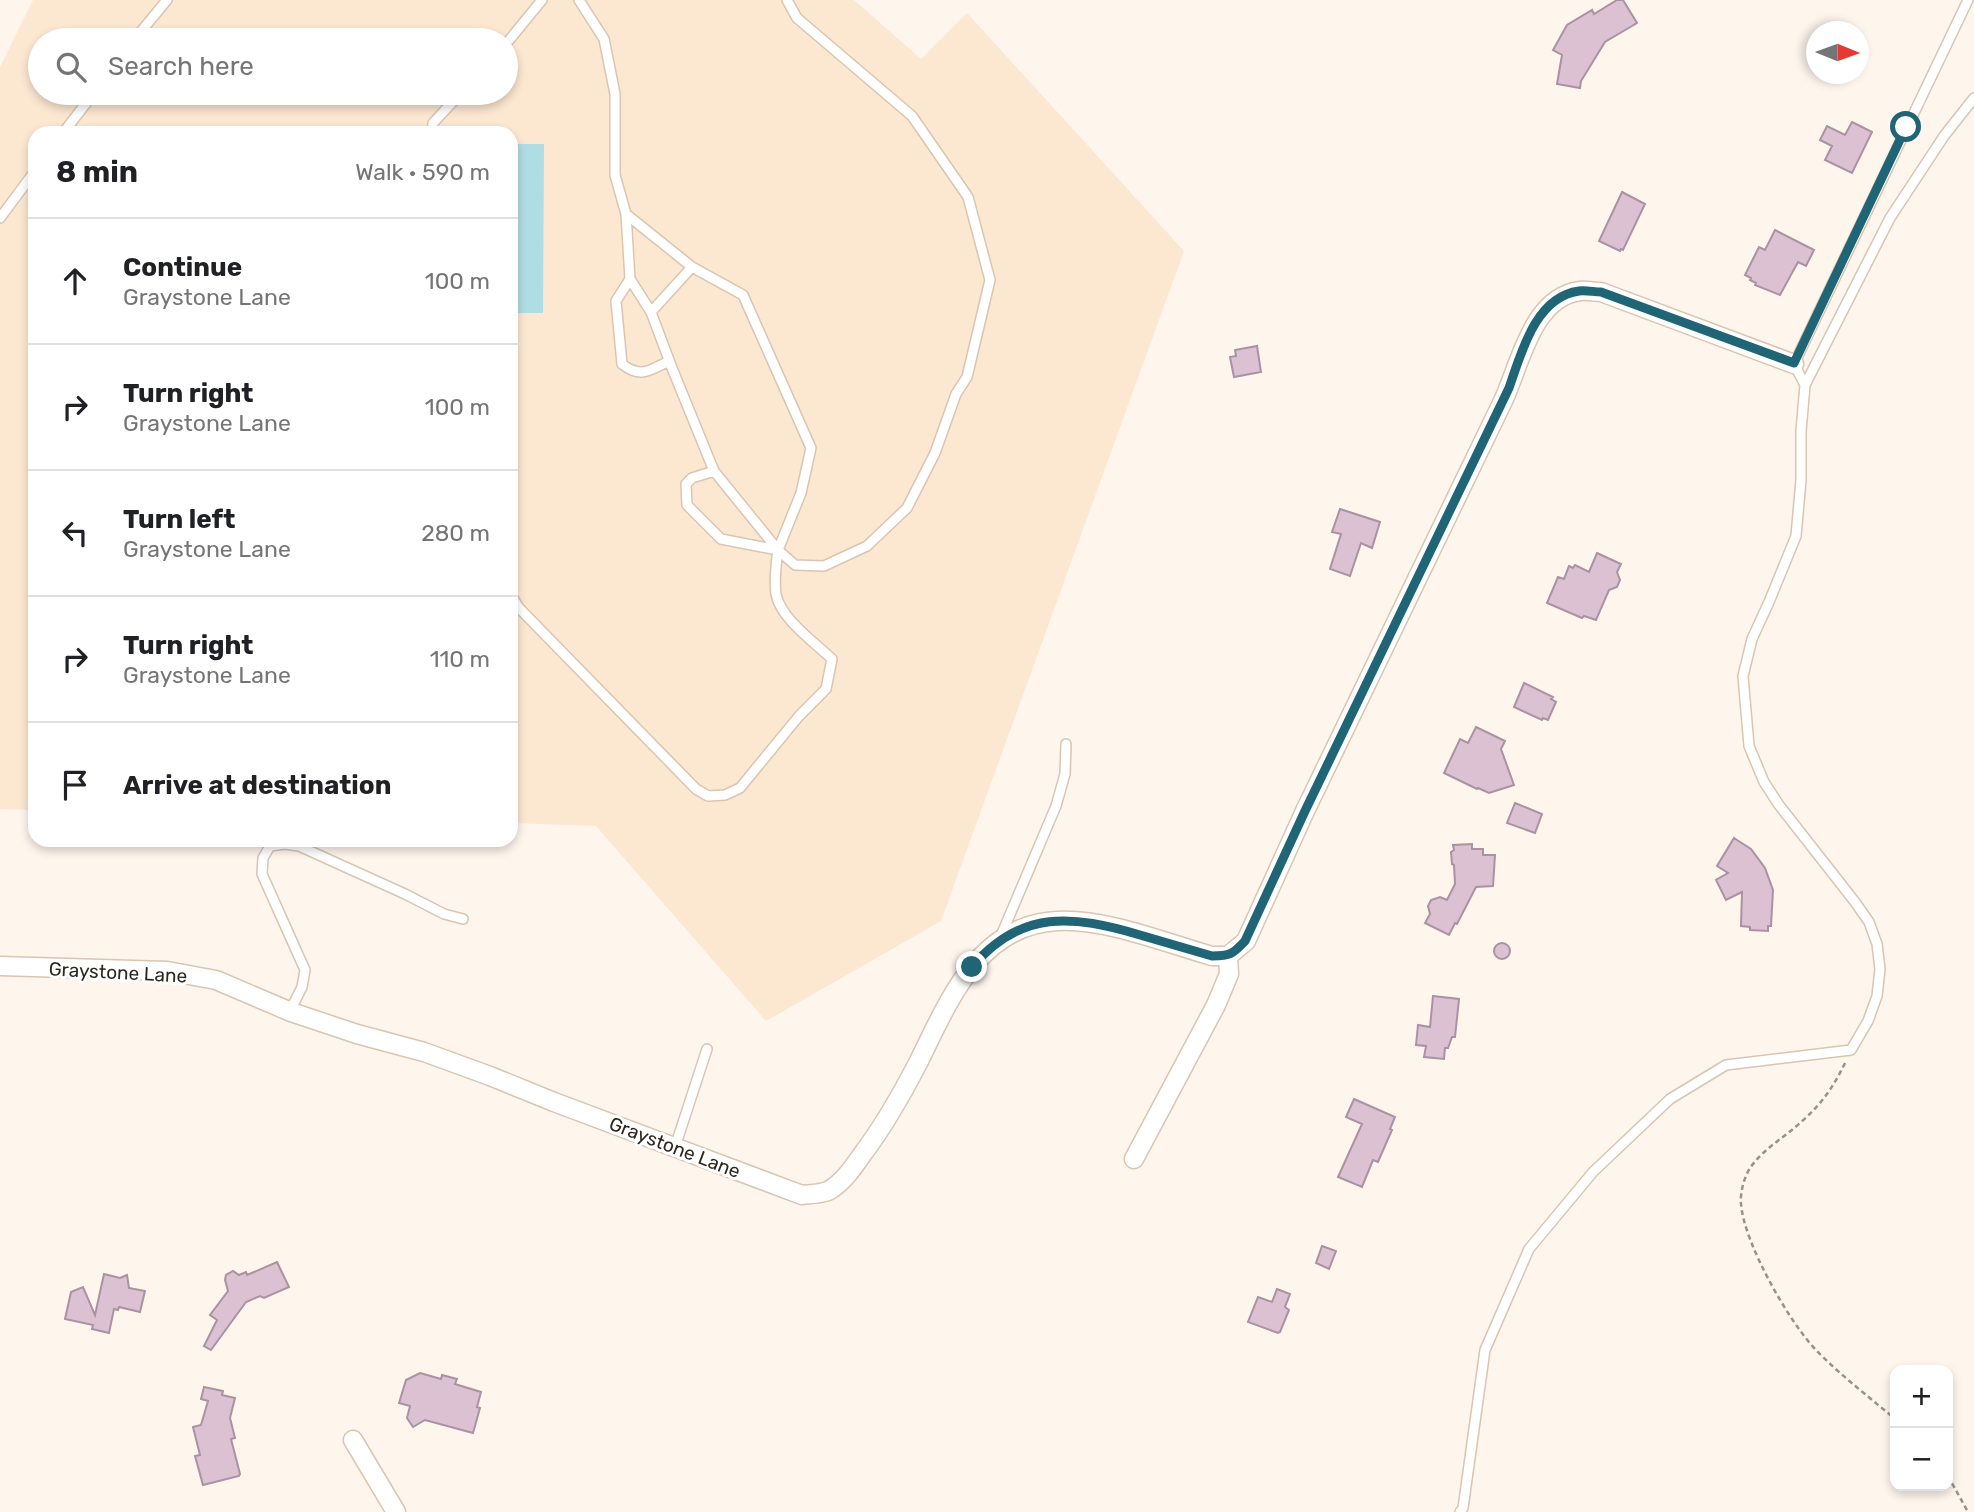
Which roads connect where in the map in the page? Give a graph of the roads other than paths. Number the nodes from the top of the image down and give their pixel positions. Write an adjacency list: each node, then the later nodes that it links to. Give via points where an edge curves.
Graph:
1 (167, 0): 6 (lane)
2 (542, 0): 7 (lane)
3 (579, 0): 14 (lane, via 604,39 615,94 615,175)
4 (787, 0): 23 (lane, via 797,18 912,116 968,197 990,280 967,377 907,508 867,547 824,566 795,565)
5 (1968, 0): 20 (lane)
6 (144, 28)
7 (518, 29)
8 (1974, 98): 21 (lane, via 1890,218)
9 (85, 105): 11 (lane)
10 (450, 105): 12 (lane)
11 (68, 126)
12 (433, 126)
13 (28, 180): 15 (lane)
14 (626, 214): 16 (lane); 17 (lane)
15 (0, 218)
16 (692, 267): 18 (lane); 23 (lane, via 743,295 811,447 801,493)
17 (630, 279): 18 (lane); 19 (lane, via 616,301 622,365 632,372 645,372)
18 (651, 312): 19 (lane)
19 (669, 362): 22 (lane)
20 (1794, 363): 21 (lane); 30 (street, via 1601,292 1580,291 1549,306 1529,335 1509,388 1250,933)
21 (1805, 385): 38 (lane, via 1796,536 1752,639 1743,676 1745,718 1749,746 1764,782 1869,922 1880,969 1877,996 1851,1050 1726,1065 1670,1099 1593,1171 1529,1249 1485,1350)
22 (714, 471): 23 (lane); 23 (lane, via 686,484 687,506 720,539)
23 (778, 550): 24 (lane, via 776,594 783,612 832,659 825,689 740,788 725,795 708,796 696,789)
24 (518, 606)
25 (1066, 744): 29 (lane, via 1065,775 1056,806)
26 (270, 847): 32 (lane, via 263,858 262,874 305,970)
27 (301, 847): 28 (lane)
28 (463, 919)
29 (1000, 940): 30 (street, Graystone Lane, via 1037,924 1079,921 1101,923 1212,956); 34 (street, Graystone Lane, via 959,985 892,1111 851,1171 831,1190 802,1195)
30 (1228, 956): 35 (street, via 1229,974 1216,1005)
31 (0, 965): 32 (street, Graystone Lane, via 178,972 216,980)
32 (290, 1011): 34 (street, Graystone Lane, via 424,1052)
33 (707, 1049): 34 (lane)
34 (675, 1147)
35 (1134, 1159)
36 (352, 1440): 37 (street)
37 (396, 1512)
38 (1460, 1512)

